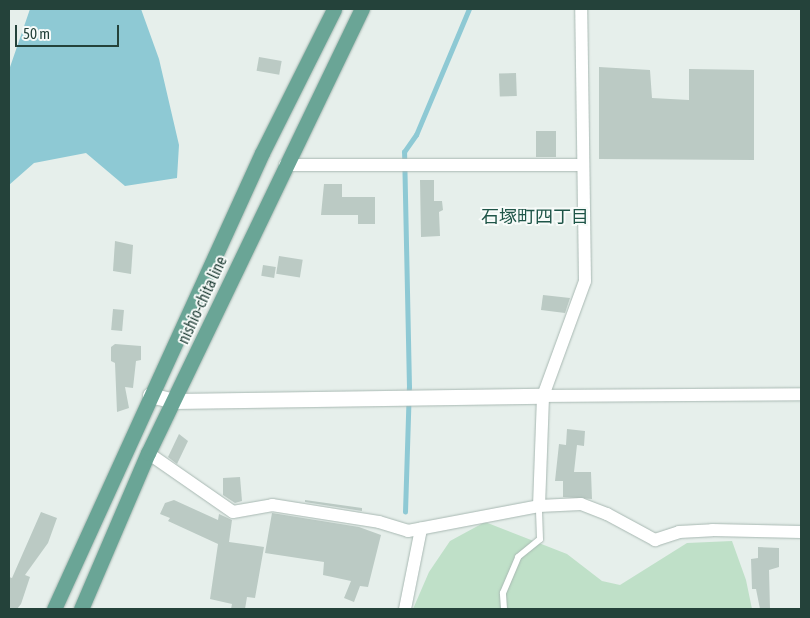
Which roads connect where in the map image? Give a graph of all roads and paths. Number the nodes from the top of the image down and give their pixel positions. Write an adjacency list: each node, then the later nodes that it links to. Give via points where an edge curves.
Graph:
1 (334, 9): 7 (main road, nishio-chita line, via 262,153)
2 (362, 9): 4 (main road, nishio-chita line)
3 (581, 9): 5 (street)
4 (285, 165): 5 (street); 9 (main road, nishio-chita line)
5 (582, 165): 8 (street, via 585,281)
6 (801, 394): 8 (street)
7 (150, 395): 9 (street); 14 (main road, nishio-chita line)
8 (543, 396): 9 (street); 11 (street)
9 (174, 401): 10 (main road, nishio-chita line)
10 (148, 453): 12 (street, via 233,512 272,505 379,522 408,531); 15 (main road, nishio-chita line)
11 (539, 506): 12 (street); 13 (street, via 581,504 655,540 679,532 712,530); 17 (lane, via 540,539 518,557 503,593)
12 (421, 529): 16 (street)
13 (801, 532)
14 (54, 609)
15 (81, 609)
16 (405, 609)
17 (504, 609)

